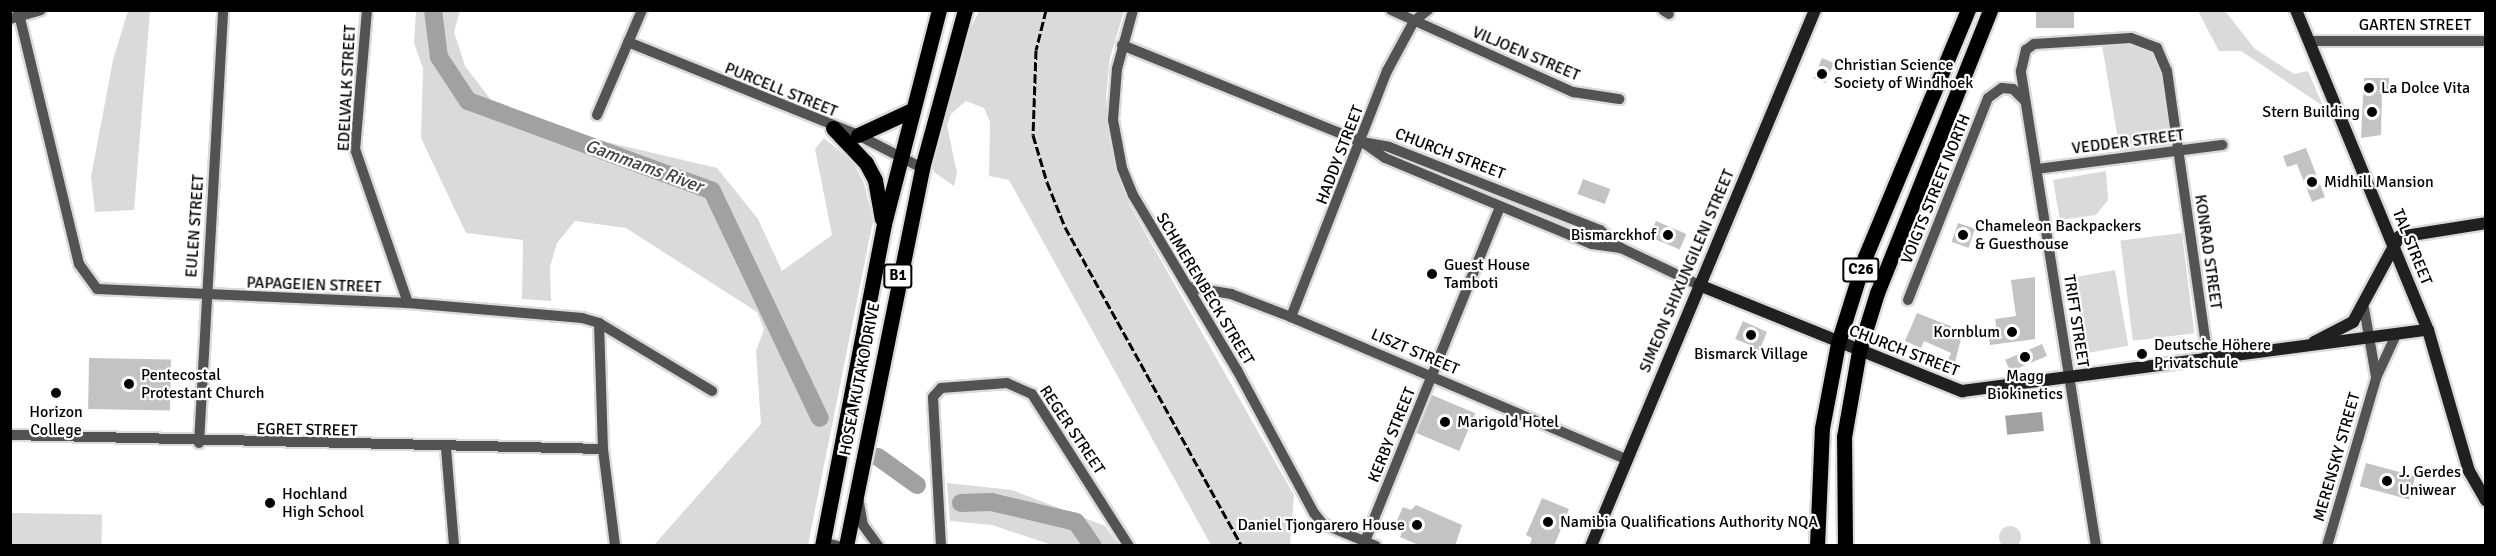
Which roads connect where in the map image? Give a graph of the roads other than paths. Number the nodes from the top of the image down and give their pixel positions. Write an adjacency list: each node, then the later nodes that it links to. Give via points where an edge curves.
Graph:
1 (42, 10): 14 (street)
2 (223, 10): 39 (street, EULEN STREET)
3 (367, 10): 41 (street, EDELVALK STREET, via 355,149)
4 (642, 10): 18 (street)
5 (939, 10): 22 (main road, HOSEA KUTAKO DRIVE / B1)
6 (965, 10): 30 (main road, HOSEA KUTAKO DRIVE / B1)
7 (1133, 10): 19 (street, SCHMERENBECK STREET)
8 (1391, 10): 15 (street, VILJOEN STREET)
9 (1428, 10): 15 (street, HADDY STREET)
10 (1815, 10): 37 (street, SIMEON SHIXUNGILENI STREET)
11 (1968, 10): 48 (main road, C26, via 1865,257)
12 (1990, 10): 50 (main road, C26, via 1877,293)
13 (2296, 10): 16 (street, TAL STREET)
14 (16, 15): 39 (street, PAPAGEIEN STREET, via 85,279 105,291)
15 (1414, 21): 20 (street, VILJOEN STREET, via 1573,92); 26 (street, HADDY STREET, via 1387,71)
16 (2309, 41): 17 (street, GARTEN STREET); 35 (street, TAL STREET)
17 (2486, 41)
18 (628, 42): 23 (street); 24 (street, PURCELL STREET)
19 (1122, 45): 26 (street, CHURCH STREET); 38 (street, SCHMERENBECK STREET, via 1113,120 1122,168)
20 (1619, 99)
21 (2026, 101): 28 (street, KONRAD STREET, via 2023,58 2034,44 2141,39 2157,48 2163,60); 31 (street, TRIFT STREET); 40 (street, VOIGTS STREET NORTH, via 2013,89 2002,88 1988,98)
22 (910, 111): 25 (main road); 29 (main road, HOSEA KUTAKO DRIVE / B1)
23 (597, 115)
24 (833, 128): 25 (street, PURCELL STREET); 34 (main road, via 871,172)
25 (858, 135): 29 (street, PURCELL STREET)
26 (1362, 142): 32 (street, CHURCH STREET, via 1385,158); 36 (street, CHURCH STREET, via 1389,147 1600,230); 43 (street, HADDY STREET)
27 (2222, 145): 28 (street, VEDDER STREET)
28 (2178, 150): 31 (street, VEDDER STREET); 51 (street, KONRAD STREET)
29 (900, 156): 30 (street, PURCELL STREET); 34 (main road, HOSEA KUTAKO DRIVE / B1)
30 (922, 168): 61 (main road, HOSEA KUTAKO DRIVE / B1)
31 (2037, 169): 53 (street, TRIFT STREET)
32 (1500, 207): 36 (street, CHURCH STREET, via 1592,244); 52 (street, KERBY STREET)
33 (2486, 223): 35 (street, via 2399,237)
34 (884, 224): 64 (main road, HOSEA KUTAKO DRIVE / B1)
35 (2393, 244): 42 (street, CHURCH STREET); 45 (street, TAL STREET)
36 (1621, 248): 37 (street, CHURCH STREET)
37 (1699, 285): 48 (street, CHURCH STREET); 60 (street, SIMEON SHIXUNGILENI STREET)
38 (1188, 287): 43 (street, LISZT STREET, via 1231,294); 63 (street, SCHMERENBECK STREET, via 1314,513 1323,524)
39 (205, 296): 41 (street, PAPAGEIEN STREET); 57 (street, EULEN STREET)
40 (1908, 300)
41 (408, 303): 44 (street, PAPAGEIEN STREET, via 533,310)
42 (2364, 308): 47 (street); 49 (street, CHURCH STREET, via 2343,330)
43 (1291, 317): 52 (street, LISZT STREET)
44 (599, 323): 55 (street, PAPAGEIEN STREET); 59 (street)
45 (2428, 330): 46 (street, CHURCH STREET); 62 (street, TAL STREET, via 2469,471)
46 (2395, 337): 47 (street, CHURCH STREET); 54 (street, MERENSKY STREET)
47 (2370, 340): 49 (street, CHURCH STREET); 54 (street, MERENSKY STREET)
48 (1838, 343): 50 (street, CHURCH STREET); 73 (main road, C26, via 1818,464)
49 (2300, 347): 51 (street, CHURCH STREET)
50 (1860, 351): 53 (street, CHURCH STREET, via 1962,391); 74 (main road, C26, via 1844,436)
51 (2208, 358): 53 (street, CHURCH STREET)
52 (1433, 376): 60 (street, LISZT STREET); 63 (street, KERBY STREET)
53 (2070, 377): 75 (street, TRIFT STREET)
54 (2376, 378): 76 (street, MERENSKY STREET)
55 (712, 391)
56 (10, 435): 57 (street, EGRET STREET)
57 (199, 443): 58 (street, EGRET STREET)
58 (447, 448): 59 (street, EGRET STREET); 65 (street)
59 (603, 449): 66 (street)
60 (1626, 459): 72 (street, SIMEON SHIXUNGILENI STREET)
61 (857, 491): 68 (main road, HOSEA KUTAKO DRIVE / B1); 69 (street, via 863,525)
62 (2486, 500)
63 (1370, 543)
64 (822, 544): 67 (street)
65 (454, 546)
66 (615, 546)
67 (838, 546)
68 (846, 546)
69 (878, 546)
70 (940, 546): 71 (street, REGER STREET, via 934,393 941,388 1007,383 1032,394)
71 (1129, 546)
72 (1591, 546)
73 (1817, 546)
74 (1845, 546)
75 (2096, 546)
76 (2327, 546)

